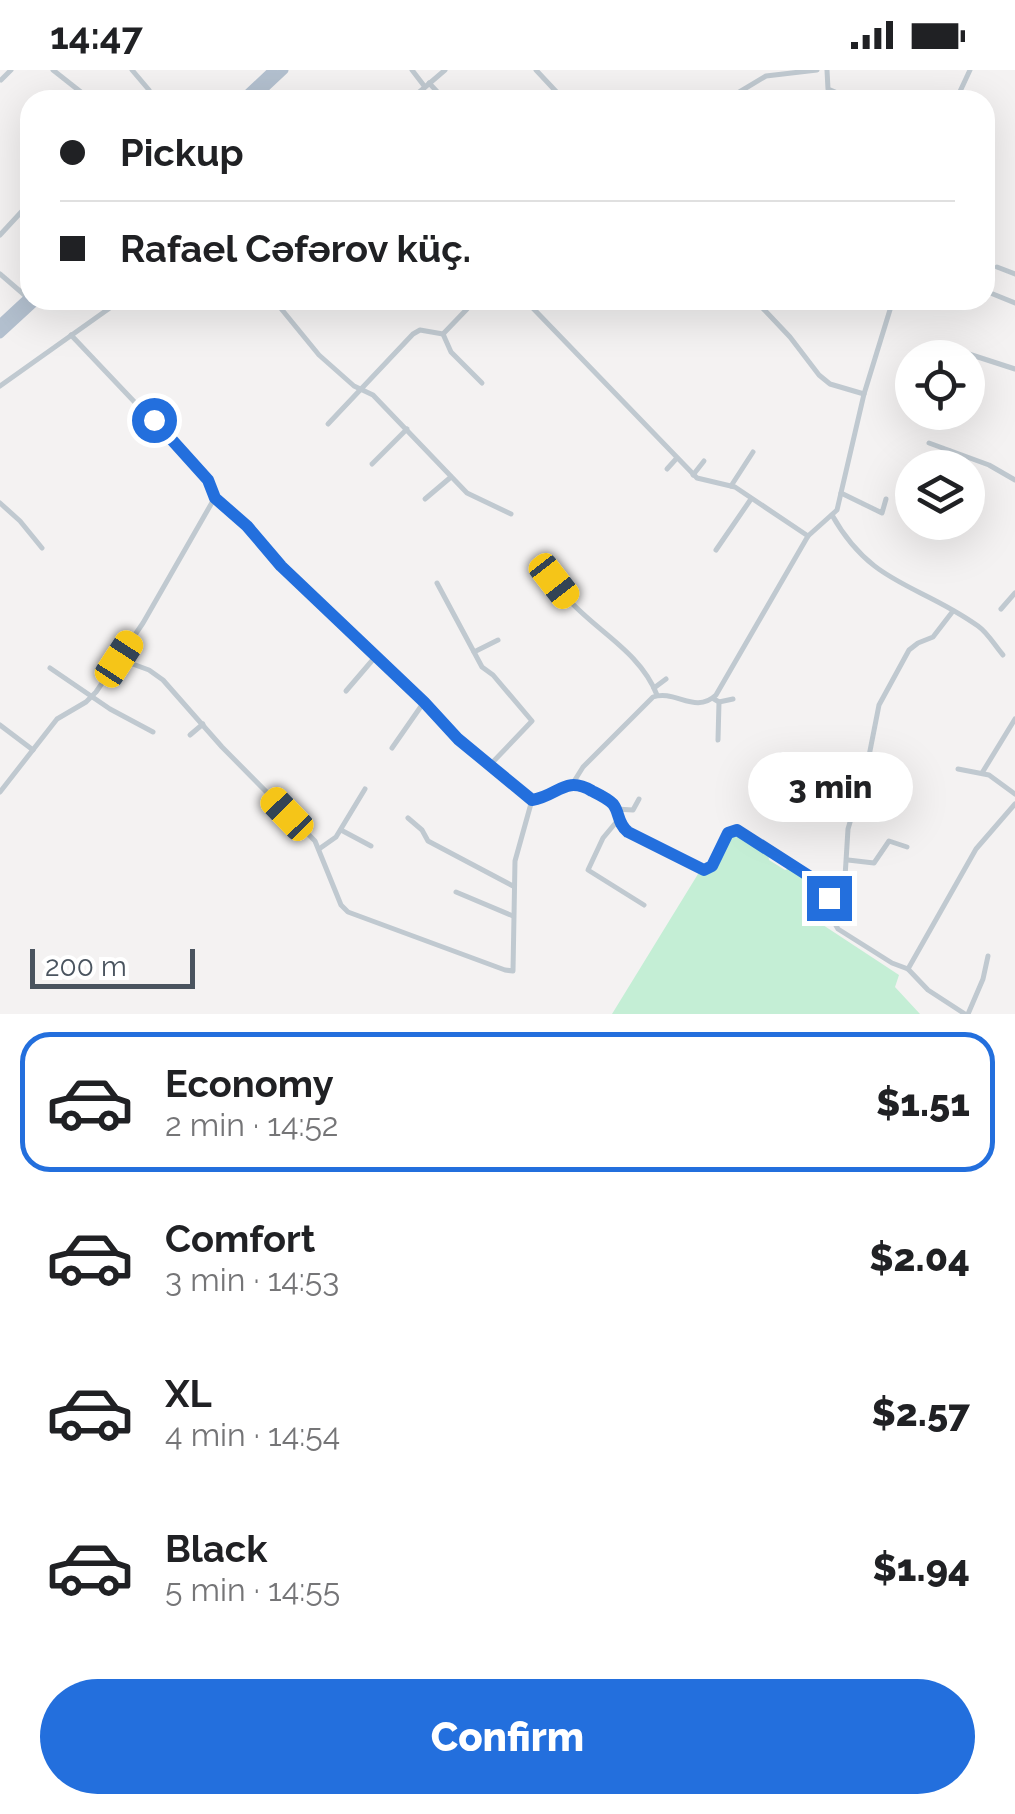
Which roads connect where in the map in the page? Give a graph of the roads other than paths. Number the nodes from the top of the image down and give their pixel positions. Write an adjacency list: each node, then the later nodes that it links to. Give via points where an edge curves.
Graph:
1 (11, 70): 11 (street)
2 (53, 70): 13 (street)
3 (132, 70): 14 (street)
4 (273, 70): 15 (main road)
5 (284, 70): 16 (main road)
6 (412, 70): 12 (street)
7 (445, 70): 12 (street)
8 (536, 70): 19 (street)
9 (817, 70): 10 (street)
10 (772, 72): 20 (street)
11 (1, 80)
12 (427, 85): 17 (street); 18 (street)
13 (78, 90)
14 (149, 90)
15 (252, 90)
16 (263, 90)
17 (421, 90)
18 (433, 90)
19 (555, 90)
20 (736, 90)
21 (20, 214): 22 (street)
22 (0, 236)
23 (997, 267): 24 (street)
24 (1015, 274)
25 (20, 308): 33 (main road)
26 (21, 310): 34 (main road)
27 (107, 310): 36 (street)
28 (282, 310): 41 (street, via 318,355)
29 (466, 310): 35 (street)
30 (534, 310): 48 (street)
31 (765, 310): 42 (street, via 819,376)
32 (889, 310): 42 (street)
33 (0, 324)
34 (0, 334)
35 (443, 334): 39 (street); 41 (street, via 412,334)
36 (71, 335): 40 (street); 58 (street, via 199,470)
37 (985, 359): 38 (street)
38 (1015, 369)
39 (482, 383)
40 (0, 386)
41 (363, 388): 43 (street); 44 (street)
42 (864, 394): 57 (street)
43 (328, 424)
44 (407, 429): 51 (street); 54 (street)
45 (929, 443): 46 (street)
46 (950, 450)
47 (754, 452): 56 (street)
48 (676, 459): 52 (street); 53 (street)
49 (704, 461): 53 (street)
50 (985, 463): 55 (street)
51 (372, 464)
52 (667, 469)
53 (693, 474): 56 (street)
54 (451, 476): 60 (street); 63 (street, via 470,496)
55 (1015, 480)
56 (731, 486): 59 (street)
57 (841, 493): 61 (street, via 882,513); 64 (street)
58 (215, 498): 76 (street); 77 (street)
59 (752, 498): 65 (street); 67 (street)
60 (425, 499)
61 (886, 499)
62 (0, 503): 66 (street)
63 (512, 514)
64 (832, 515): 65 (street); 72 (street, via 873,568)
65 (808, 536): 84 (street)
66 (42, 548)
67 (716, 550)
68 (546, 559): 81 (street, via 569,601 621,643)
69 (437, 582): 74 (street)
70 (1015, 594): 71 (street)
71 (1000, 609)
72 (953, 611): 75 (street, via 982,629); 101 (street, via 933,638 912,646 882,700)
73 (498, 640): 74 (street)
74 (474, 652): 95 (street, via 532,720)
75 (1003, 655)
76 (376, 656): 80 (street); 85 (street)
77 (119, 659): 82 (street); 88 (street, via 156,675)
78 (50, 668): 82 (street)
79 (666, 679): 81 (street)
80 (346, 691)
81 (656, 691): 84 (street, via 691,704); 98 (street)
82 (92, 698): 89 (street); 93 (street, via 60,716)
83 (733, 698): 84 (street)
84 (716, 700): 91 (street)
85 (424, 702): 92 (street); 95 (street)
86 (1015, 720): 97 (street)
87 (0, 724): 93 (street)
88 (202, 724): 90 (street); 112 (street)
89 (152, 732)
90 (190, 734)
91 (718, 740)
92 (392, 748)
93 (33, 750): 100 (street)
94 (781, 756): 101 (street)
95 (489, 766): 104 (street)
96 (958, 769): 97 (street)
97 (982, 773): 102 (street)
98 (573, 783): 104 (street); 106 (street)
99 (365, 789): 109 (street)
100 (0, 790)
101 (857, 793): 113 (street)
102 (1015, 794)
103 (638, 799): 106 (street, via 633,810)
104 (532, 800): 114 (street)
105 (1015, 804): 120 (street, via 976,849)
106 (616, 809): 108 (street)
107 (408, 818): 114 (street, via 428,840)
108 (618, 820): 116 (street, via 628,832 704,870 728,833 737,830); 117 (street, via 588,872)
109 (341, 830): 110 (street); 112 (street)
110 (371, 846)
111 (907, 847): 113 (street, via 889,842 874,863)
112 (319, 848): 118 (street, via 348,912 513,971)
113 (847, 860): 116 (street, via 844,882)
114 (513, 886): 118 (street)
115 (456, 892): 118 (street)
116 (829, 894): 120 (street, via 838,929)
117 (644, 906)
118 (513, 916)
119 (988, 956): 121 (street)
120 (908, 969): 121 (street)
121 (966, 1014)

